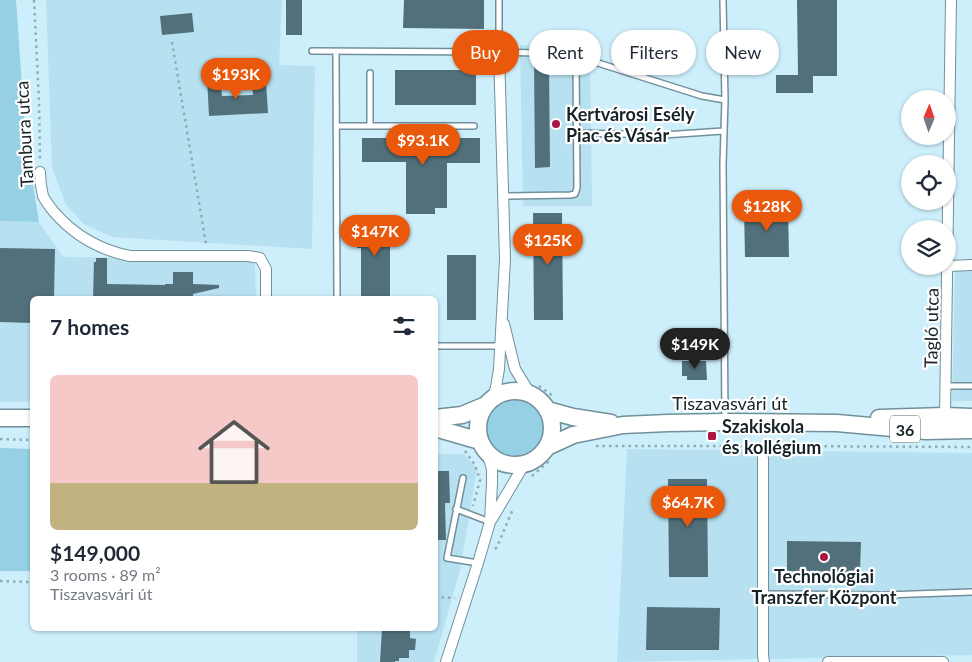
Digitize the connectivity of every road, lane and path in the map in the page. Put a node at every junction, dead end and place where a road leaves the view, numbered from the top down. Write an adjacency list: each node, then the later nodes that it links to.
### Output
1 (34, 0): 20 (path, Tambura utca)
2 (499, 0): 5 (lane)
3 (723, 0): 14 (lane)
4 (951, 0): 22 (street, Tagló utca)
5 (499, 30)
6 (172, 42): 23 (path)
7 (312, 51): 8 (lane)
8 (336, 52): 9 (lane); 15 (lane)
9 (452, 52)
10 (519, 53): 19 (lane)
11 (601, 64): 14 (lane)
12 (370, 73): 16 (lane)
13 (500, 75): 21 (street)
14 (724, 100): 18 (lane)
15 (336, 126): 16 (lane); 28 (lane)
16 (370, 126): 17 (lane)
17 (474, 126)
18 (723, 130): 19 (lane); 41 (lane)
19 (577, 133): 21 (lane)
20 (40, 172): 23 (street, Tambura utca)
21 (503, 196): 30 (street)
22 (949, 220)
23 (208, 255): 27 (street, Tambura utca)
24 (972, 265): 25 (street)
25 (956, 266)
26 (948, 275): 31 (street, Tagló utca)
27 (266, 296)
28 (337, 296)
29 (438, 346): 30 (lane)
30 (505, 346): 33 (street); 34 (street)
31 (946, 386): 32 (lane); 36 (street, Tagló utca)
32 (972, 386)
33 (531, 395): 34 (main road); 35 (main road, 36)
34 (489, 402): 40 (main road); 48 (main road)
35 (547, 410): 43 (main road, 36); 51 (main road)
36 (945, 416): 37 (main road, Tiszavasvári út / 36); 42 (main road, Tiszavasvári út / 36)
37 (972, 417)
38 (0, 418): 39 (main road)
39 (30, 418)
40 (438, 418)
41 (725, 422): 42 (main road, Tiszavasvári út / 36); 43 (main road, Tiszavasvári út / 36)
42 (837, 423): 45 (main road, Tiszavasvári út / 36)
43 (623, 425): 51 (main road, 36)
44 (438, 429): 48 (main road)
45 (972, 430)
46 (0, 439): 47 (path)
47 (30, 440)
48 (484, 446): 54 (main road); 56 (street)
49 (590, 446): 50 (path)
50 (972, 447)
51 (549, 452): 54 (path); 54 (main road, 36)
52 (763, 458): 64 (street)
53 (475, 465): 56 (path)
54 (527, 471): 59 (street)
55 (462, 478): 58 (lane)
56 (492, 483): 59 (street)
57 (514, 506): 60 (path)
58 (456, 509): 59 (lane); 60 (lane)
59 (490, 522): 60 (street)
60 (478, 563): 66 (street)
61 (0, 581): 62 (path)
62 (30, 582)
63 (972, 592): 64 (lane)
64 (763, 594): 68 (street)
65 (438, 597): 66 (path)
66 (466, 598): 67 (street)
67 (446, 662)
68 (764, 662)
69 (828, 662): 70 (street)
70 (833, 662): 71 (street)
71 (923, 662): 72 (street)
72 (943, 662)

